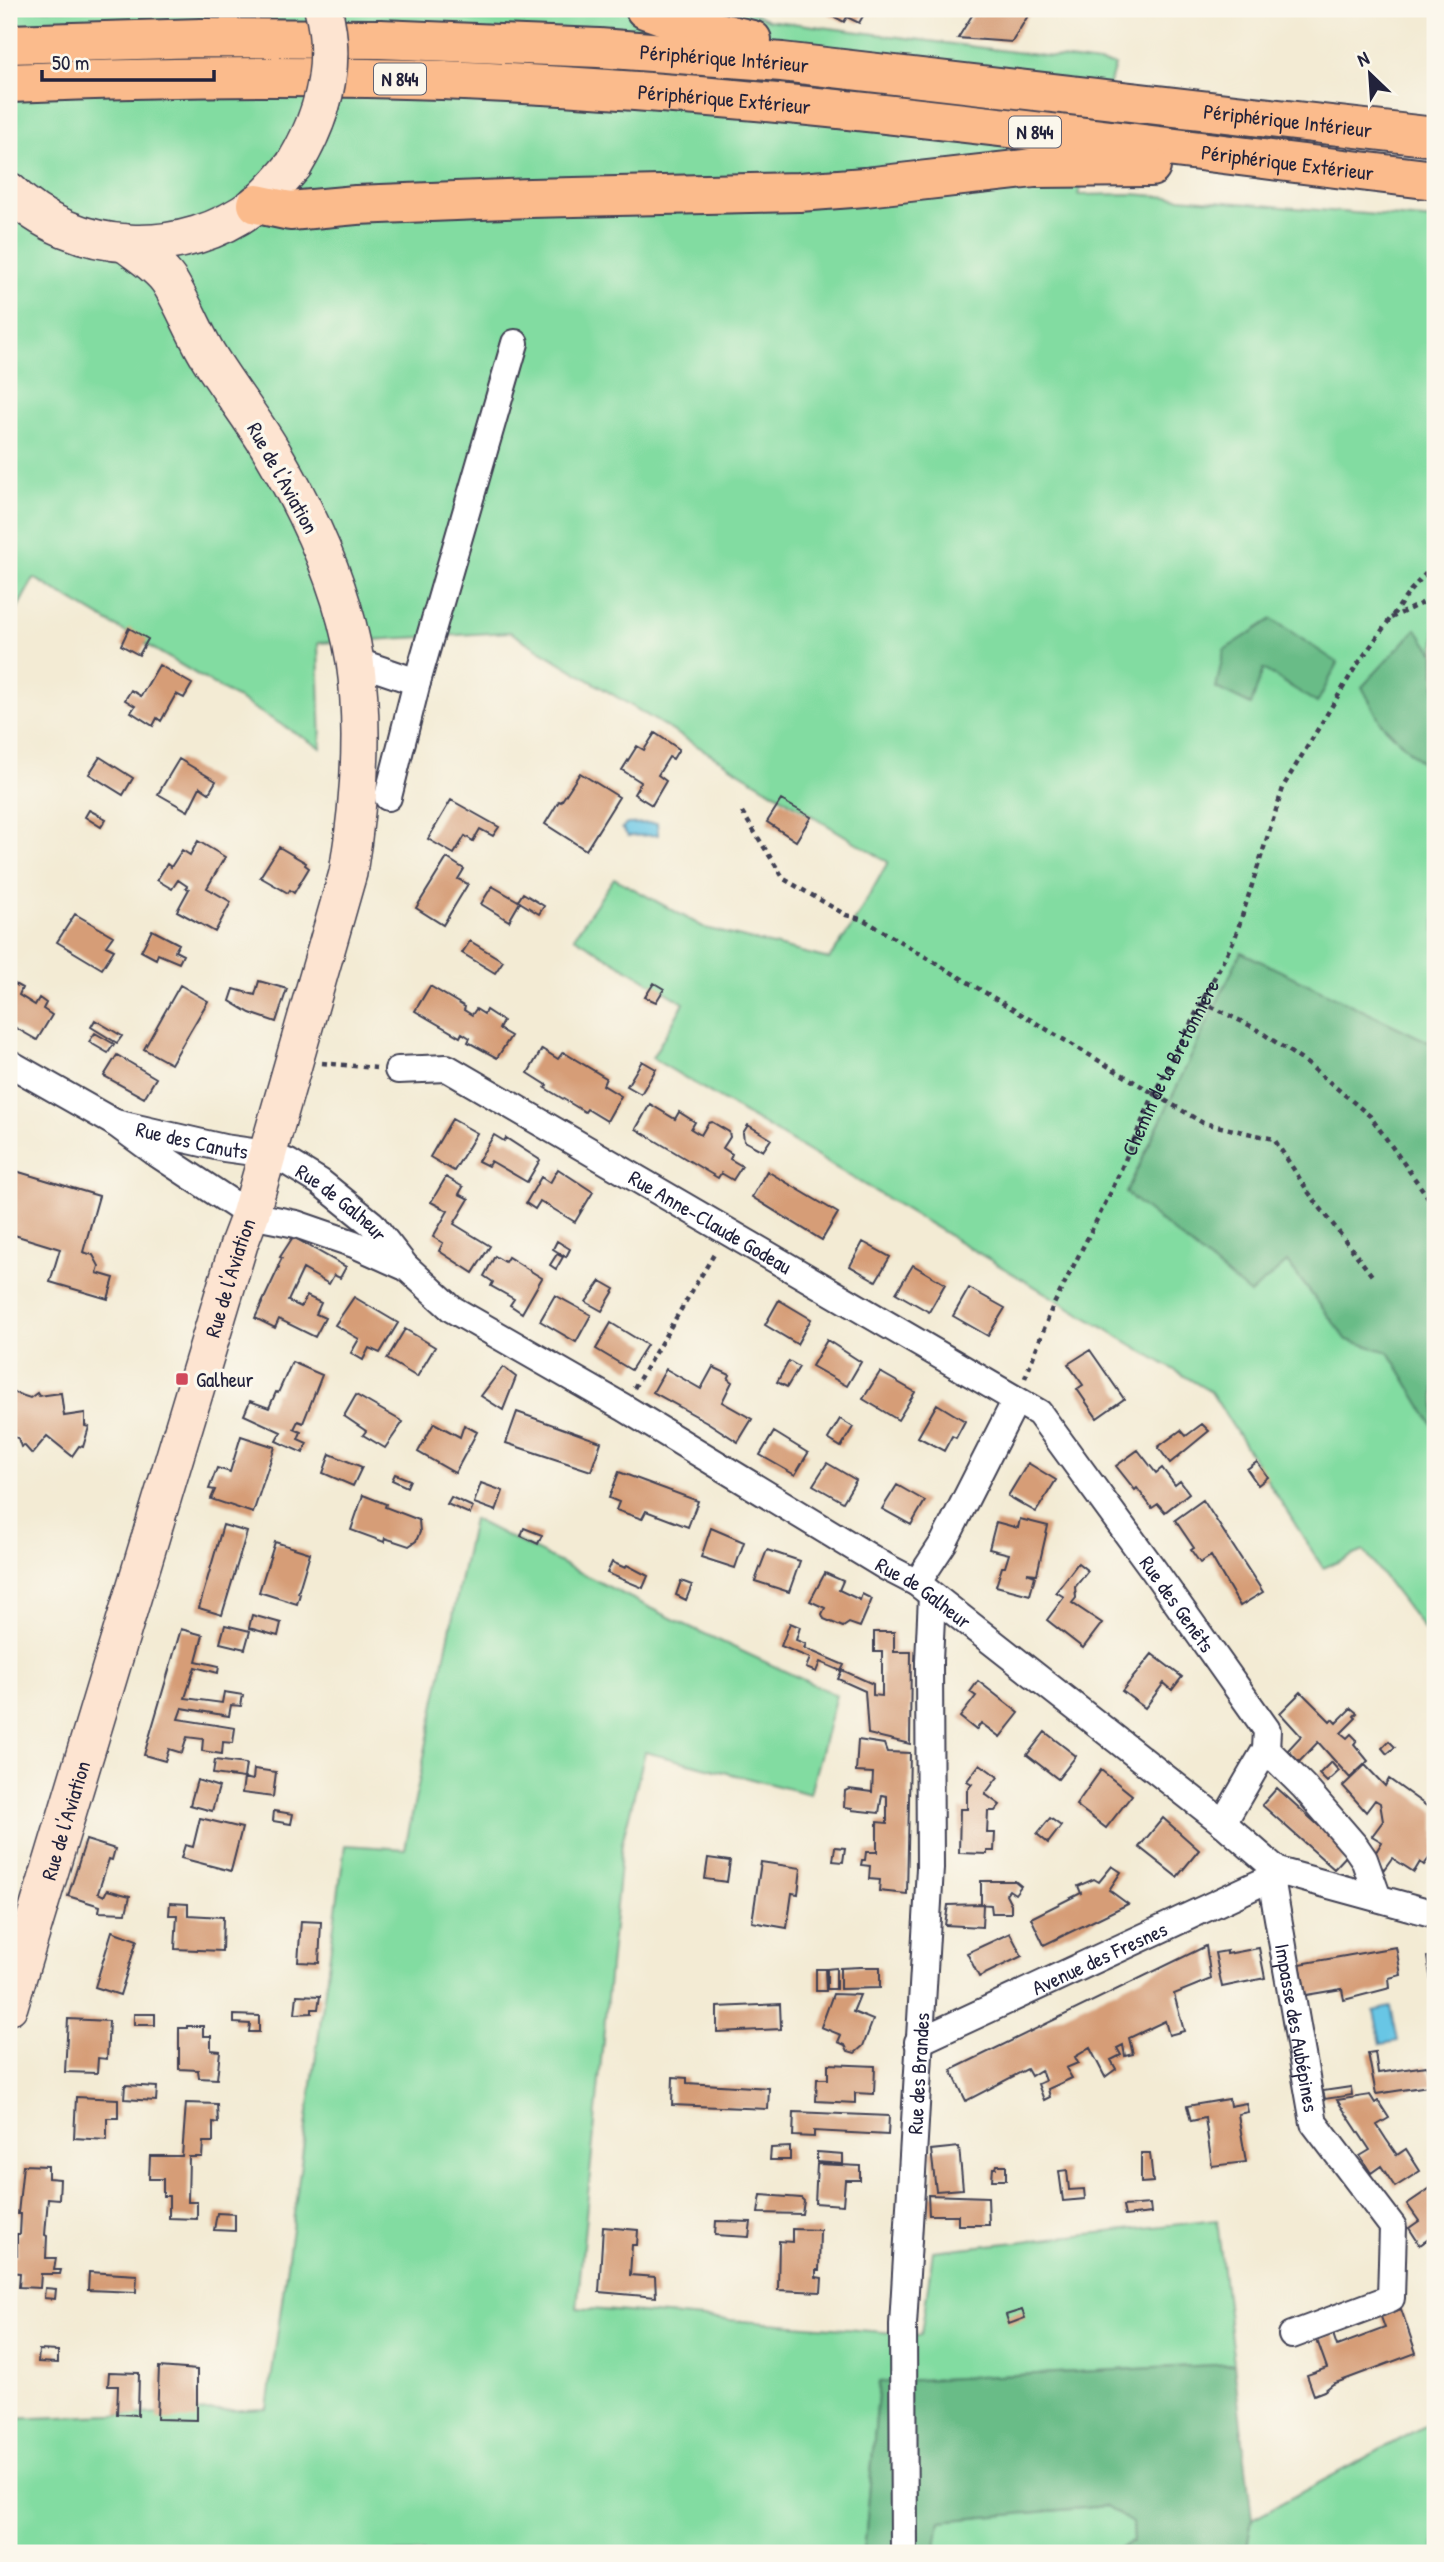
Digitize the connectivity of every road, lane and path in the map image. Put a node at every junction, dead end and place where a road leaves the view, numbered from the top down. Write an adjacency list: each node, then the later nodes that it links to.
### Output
1 (323, 9): 10 (street, bridge)
2 (645, 9): 4 (highway)
3 (9, 44): 4 (highway, Périphérique Intérieur / N 844)
4 (782, 62): 6 (highway, Périphérique Intérieur / N 844)
5 (9, 83): 7 (highway, Périphérique Extérieur / N 844)
6 (1435, 137)
7 (1279, 161): 8 (highway, Périphérique Extérieur / N 844); 10 (highway)
8 (1435, 180)
9 (9, 191): 12 (street)
10 (257, 204): 11 (street)
11 (196, 236): 12 (street); 13 (street)
12 (125, 243): 13 (street, Rue de l'Aviation)
13 (183, 308): 18 (street, Rue de l'Aviation)
14 (515, 343): 19 (street)
15 (1435, 563): 17 (path, Chemin de la Bretonnière)
16 (1435, 604): 17 (path)
17 (1390, 618): 22 (path, Chemin de la Bretonnière)
18 (355, 661): 19 (street); 23 (street, Rue de l'Aviation)
19 (417, 682): 20 (street)
20 (388, 797)
21 (742, 812): 26 (path)
22 (1202, 1002): 26 (path, Chemin de la Bretonnière); 29 (path)
23 (293, 1061): 25 (path); 28 (street, Rue de l'Aviation)
24 (9, 1063): 27 (street, Rue des Canuts)
25 (398, 1070): 31 (street, Rue Anne-Claude Godeau)
26 (1154, 1094): 33 (path); 34 (path, Chemin de la Bretonnière)
27 (116, 1123): 28 (street, Rue des Canuts); 30 (street, Rue des Canuts)
28 (267, 1154): 30 (street, Rue de l'Aviation); 32 (street, Rue de Galheur)
29 (1435, 1207)
30 (250, 1215): 32 (street, Rue de Galheur); 42 (street, Rue de l'Aviation)
31 (727, 1231): 34 (street, Rue Anne-Claude Godeau); 35 (path)
32 (405, 1266): 35 (street, Rue de Galheur)
33 (1373, 1278)
34 (1015, 1402): 36 (street); 37 (street, Rue des Genêts)
35 (623, 1407): 36 (street, Rue de Galheur)
36 (925, 1590): 38 (street, Rue de Galheur); 43 (street, Rue des Brandes)
37 (1266, 1749): 38 (street); 40 (street)
38 (1223, 1823): 39 (street, Rue de Galheur)
39 (1275, 1875): 40 (street, Rue de Galheur); 43 (street, Avenue des Fresnes); 44 (street, Impasse des Aubépines)
40 (1378, 1899): 41 (street, Rue de Galheur)
41 (1435, 1914)
42 (9, 2006)
43 (918, 2042): 45 (street, Rue des Brandes)
44 (1292, 2335)
45 (904, 2553)

